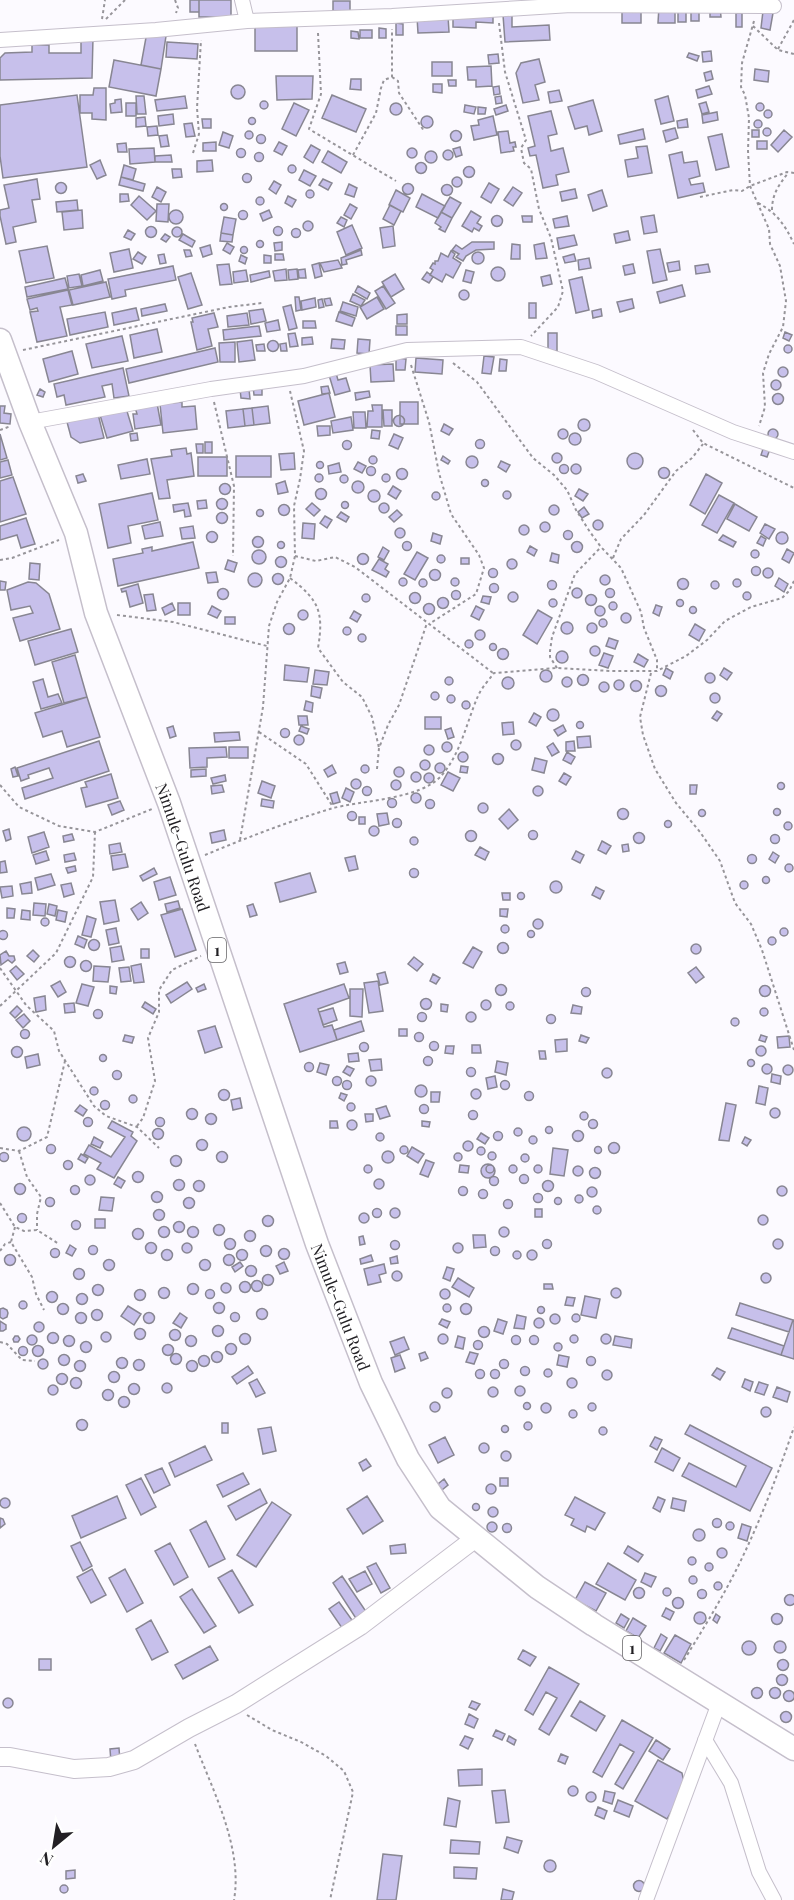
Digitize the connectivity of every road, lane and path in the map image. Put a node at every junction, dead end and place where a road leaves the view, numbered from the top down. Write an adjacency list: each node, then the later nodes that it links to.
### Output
1 (105, 0): 2 (path)
2 (125, 0)
3 (242, 0): 10 (street)
4 (758, 6): 5 (street); 6 (street); 12 (path)
5 (774, 6)
6 (498, 9): 7 (street); 30 (path)
7 (392, 16): 8 (street); 16 (path)
8 (317, 18): 10 (street); 19 (path)
9 (794, 20): 14 (path)
10 (247, 21): 11 (street)
11 (202, 25): 13 (street); 18 (path)
12 (753, 26): 14 (path); 23 (path)
13 (0, 40)
14 (778, 50): 15 (path)
15 (794, 54)
16 (392, 77): 17 (path); 19 (path)
17 (424, 131)
18 (193, 153)
19 (353, 155): 22 (path)
20 (788, 173): 26 (path)
21 (794, 173): 23 (path)
22 (396, 181)
23 (750, 186): 24 (path); 25 (path)
24 (700, 197)
25 (758, 203): 26 (path); 37 (path)
26 (772, 210): 27 (path)
27 (794, 244)
28 (262, 303): 29 (path)
29 (2, 346): 36 (main road, Nimule-Gulu Road / 1)
30 (521, 346): 32 (street); 35 (street)
31 (407, 350): 32 (street); 33 (street); 50 (path)
32 (438, 350): 42 (path)
33 (288, 379): 34 (street); 44 (path)
34 (211, 389): 36 (street); 43 (path)
35 (674, 406): 37 (street); 38 (path)
36 (30, 422): 41 (main road, Nimule-Gulu Road / 1)
37 (733, 432): 39 (street)
38 (703, 443): 40 (path); 45 (path)
39 (794, 452)
40 (794, 488)
41 (76, 533): 46 (path); 49 (main road, Nimule-Gulu Road / 1)
42 (601, 547): 45 (path); 52 (path)
43 (233, 556)
44 (295, 556): 47 (path); 50 (path)
45 (613, 558): 53 (path)
46 (0, 560)
47 (290, 578): 51 (path); 57 (path)
48 (794, 581): 53 (path)
49 (96, 613): 51 (path); 60 (main road, Nimule-Gulu Road / 1)
50 (428, 623): 55 (path); 57 (path)
51 (267, 646): 56 (path)
52 (557, 668): 54 (path); 55 (path)
53 (657, 671): 54 (path)
54 (652, 672): 69 (path)
55 (494, 673): 61 (path)
56 (258, 732): 61 (path); 63 (path)
57 (380, 748): 58 (path)
58 (377, 769)
59 (0, 785): 62 (path)
60 (169, 803): 62 (path); 64 (main road, Nimule-Gulu Road / 1)
61 (333, 808): 63 (path)
62 (95, 832): 67 (path)
63 (240, 840): 64 (path)
64 (188, 862): 65 (main road, Nimule-Gulu Road / 1)
65 (217, 949): 71 (path); 85 (main road, Nimule-Gulu Road / 1)
66 (0, 968): 67 (path)
67 (15, 992): 68 (path); 70 (path)
68 (0, 1006)
69 (794, 1050)
70 (65, 1061): 71 (path); 74 (path)
71 (137, 1127): 73 (path)
72 (0, 1148): 74 (path)
73 (159, 1148)
74 (19, 1151): 77 (path)
75 (0, 1203): 76 (path)
76 (15, 1227): 77 (path); 78 (path)
77 (37, 1230): 79 (path)
78 (11, 1242): 80 (path); 81 (path)
79 (59, 1244)
80 (0, 1251)
81 (44, 1310)
82 (0, 1342): 83 (path)
83 (35, 1361)
84 (794, 1427): 86 (path)
85 (477, 1537): 86 (main road, 1); 88 (street)
86 (675, 1675): 87 (main road, 1)
87 (719, 1703): 90 (street); 91 (main road, 1)
88 (236, 1704): 89 (street); 94 (path)
89 (189, 1728): 92 (street); 93 (path)
90 (705, 1740): 95 (street); 96 (street)
91 (794, 1749)
92 (0, 1757)
93 (234, 1900)
94 (330, 1900)
95 (646, 1900)
96 (774, 1900)

